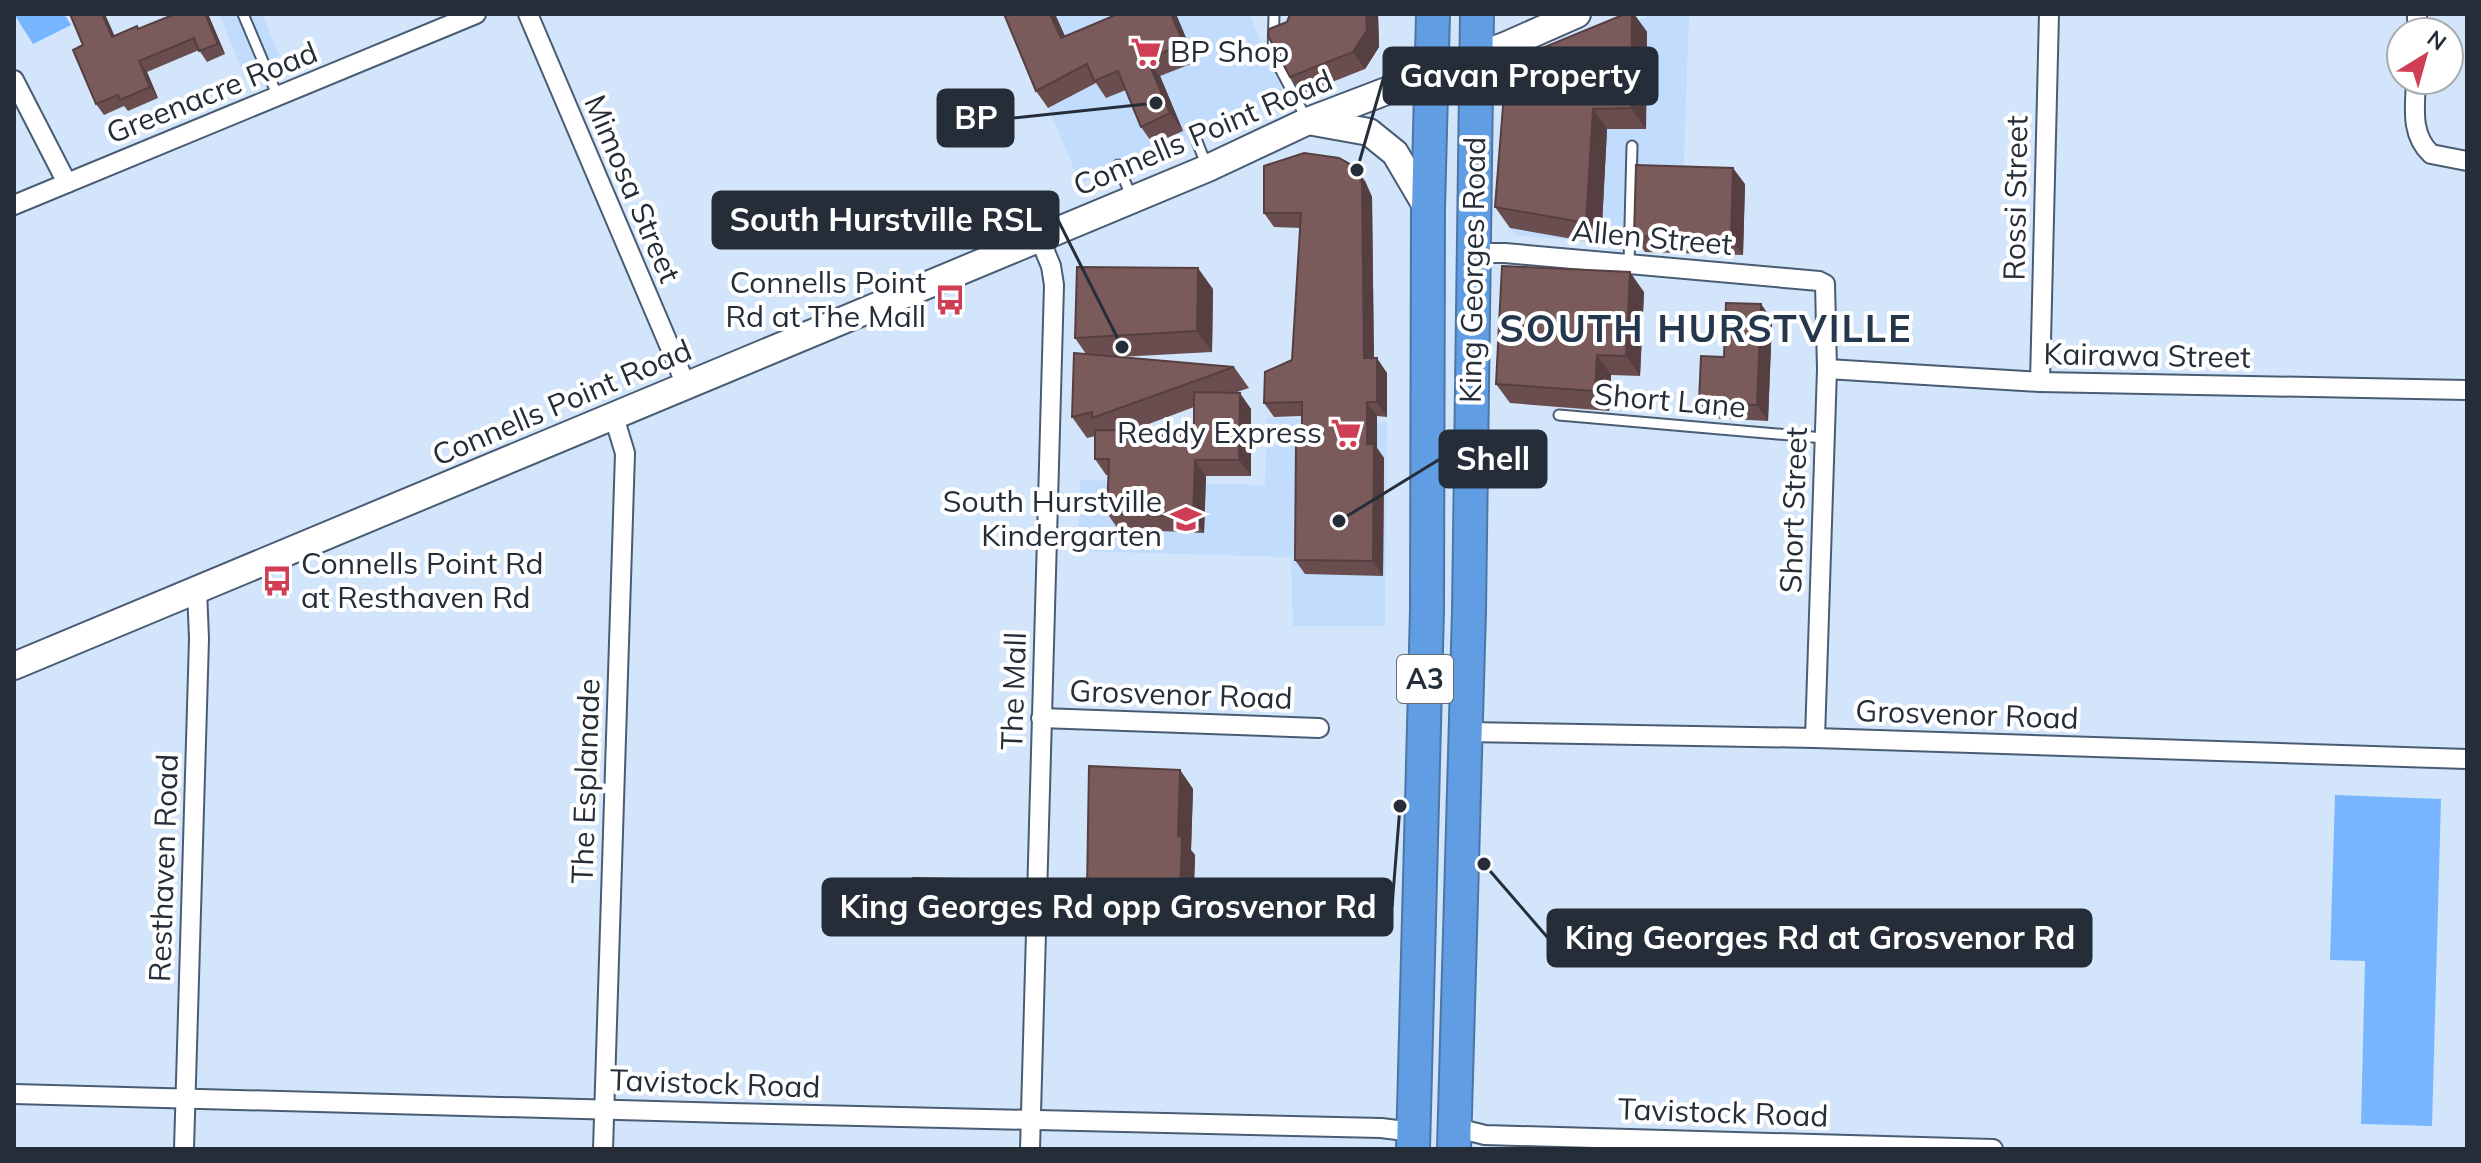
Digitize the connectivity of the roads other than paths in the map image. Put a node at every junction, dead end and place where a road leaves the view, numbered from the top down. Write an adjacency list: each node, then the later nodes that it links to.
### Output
1 (243, 14): 13 (lane)
2 (476, 14): 13 (street, Greenacre Road)
3 (528, 14): 30 (street, Mimosa Street)
4 (1274, 14): 14 (lane)
5 (1433, 14): 10 (highway, King Georges Road / A3)
6 (1477, 14): 9 (highway, King Georges Road / A3)
7 (1577, 14): 9 (street, Connells Point Road)
8 (2049, 14): 29 (street, Rossi Street)
9 (1476, 55): 10 (street, Connells Point Road); 25 (highway, King Georges Road / A3)
10 (1431, 72): 14 (street, Connells Point Road); 23 (highway, King Georges Road / A3)
11 (14, 80): 20 (street)
12 (2415, 96): 17 (street)
13 (278, 97): 20 (street, Greenacre Road)
14 (1308, 121): 19 (street, Connells Point Road); 23 (street)
15 (1194, 134): 19 (lane)
16 (1632, 146): 26 (lane)
17 (2467, 161)
18 (1118, 165): 21 (lane)
19 (1208, 168): 21 (street, Connells Point Road)
20 (67, 183): 22 (street, Greenacre Road)
21 (1132, 198): 24 (street, Connells Point Road)
22 (14, 205)
23 (1428, 209): 47 (highway, King Georges Road / A3)
24 (1039, 237): 30 (street, Connells Point Road); 37 (street, The Mall)
25 (1473, 253): 26 (street, Allen Street); 39 (highway, King Georges Road / A3)
26 (1629, 265): 27 (street, Allen Street)
27 (1825, 284): 28 (street, Short Street)
28 (1827, 369): 29 (street, Kairawa Street); 34 (street, Short Street)
29 (2040, 382): 31 (street, Kairawa Street)
30 (686, 385): 33 (street, Connells Point Road)
31 (2467, 390)
32 (1559, 415): 34 (lane, Short Lane)
33 (614, 417): 35 (street, Connells Point Road); 44 (street, The Esplanade)
34 (1824, 438): 40 (street, Short Street)
35 (197, 589): 36 (street, Connells Point Road); 43 (street, Resthaven Road)
36 (14, 666)
37 (1041, 718): 38 (street, Grosvenor Road); 45 (street, The Mall)
38 (1319, 728)
39 (1465, 732): 40 (street, Grosvenor Road); 46 (highway, King Georges Road / A3)
40 (1815, 738): 41 (street, Grosvenor Road)
41 (2467, 759)
42 (14, 1094): 43 (street, Tavistock Road)
43 (185, 1098): 44 (street, Tavistock Road); 48 (street, Resthaven Road)
44 (603, 1108): 45 (street, Tavistock Road); 49 (street, The Esplanade)
45 (1031, 1122): 47 (street, Tavistock Road); 50 (street, The Mall)
46 (1453, 1138): 51 (street, Tavistock Road)
47 (1413, 1140)
48 (184, 1149)
49 (603, 1149)
50 (1030, 1149)
51 (1993, 1149)

